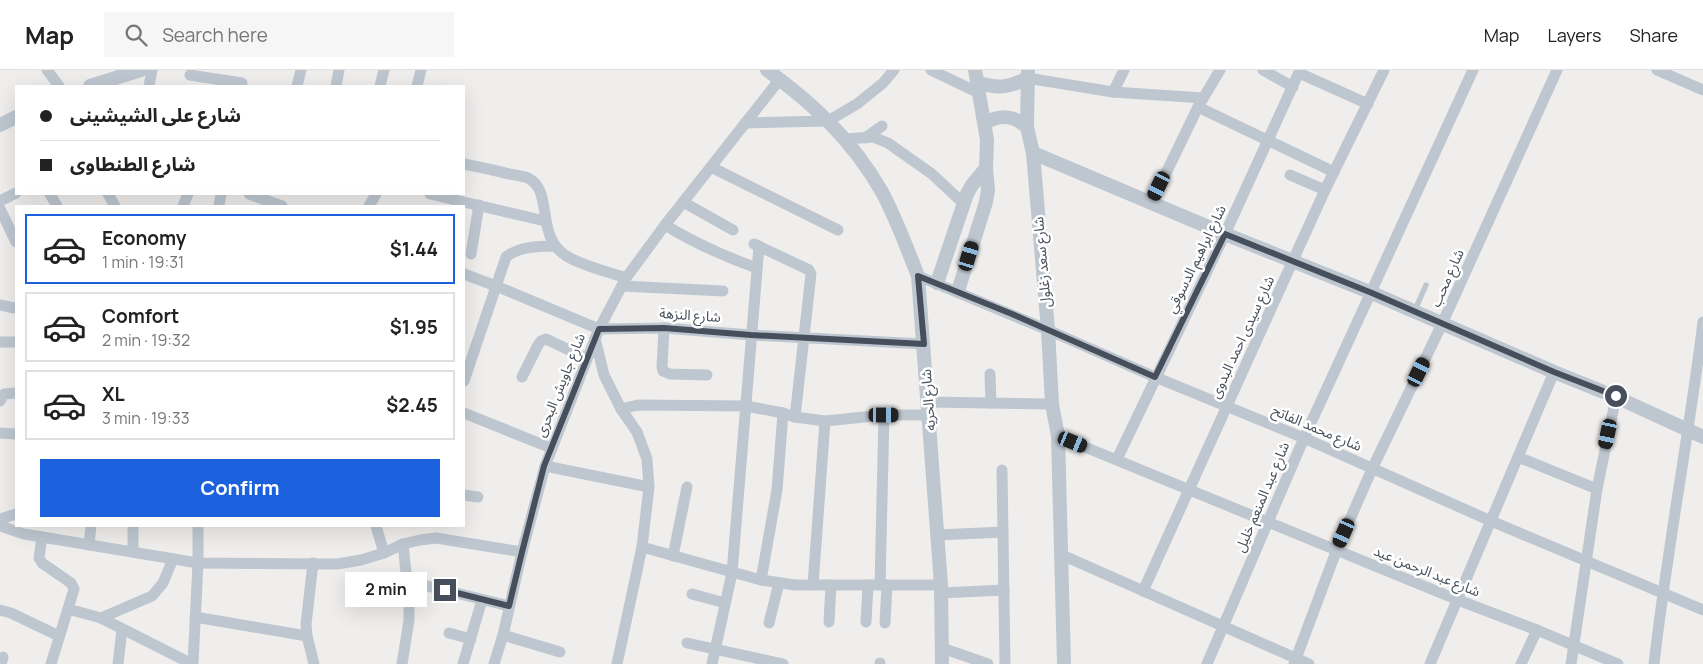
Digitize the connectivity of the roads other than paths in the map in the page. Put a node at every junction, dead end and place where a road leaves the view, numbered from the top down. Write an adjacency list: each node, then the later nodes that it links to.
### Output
1 (47, 70): 24 (street)
2 (141, 70): 25 (street)
3 (152, 70): 26 (street)
4 (301, 70): 28 (street)
5 (339, 70): 29 (street)
6 (384, 70): 30 (street)
7 (421, 70): 31 (street)
8 (768, 70): 21 (street, شارع الحريه)
9 (894, 70): 38 (street)
10 (931, 70): 22 (street)
11 (1124, 70): 34 (street)
12 (1220, 70): 35 (street)
13 (1263, 70): 32 (street)
14 (1384, 70): 36 (street, شارع سيدى احمد البدوى)
15 (1473, 70): 82 (street, شارع عبد المنعم خليل)
16 (1557, 70): 87 (street, شارع محب)
17 (1657, 70): 33 (street)
18 (191, 72): 23 (street); 27 (street)
19 (1300, 72): 32 (street, شارع ابراهيم الدسوقي); 36 (street)
20 (1028, 74): 22 (street); 34 (street); 43 (street, شارع سعد زغلول)
21 (780, 79): 38 (street, شارع الحريه); 39 (street, شارع جاويش البحرى)
22 (977, 82): 40 (street)
23 (242, 84)
24 (58, 85)
25 (93, 85)
26 (149, 85)
27 (185, 85)
28 (296, 85)
29 (336, 85)
30 (380, 85)
31 (418, 85)
32 (1293, 87): 46 (street, شارع ابراهيم الدسوقي)
33 (1703, 90)
34 (1112, 92): 35 (street)
35 (1200, 103): 46 (street); 59 (street)
36 (1368, 104): 51 (street, شارع سيدى احمد البدوى)
37 (15, 117): 41 (street)
38 (828, 121): 39 (street); 45 (street, شارع الحريه)
39 (745, 123): 49 (street, شارع جاويش البحرى)
40 (985, 123): 43 (street); 50 (street)
41 (0, 125)
42 (882, 126): 44 (street)
43 (1027, 126): 47 (street, شارع سعد زغلول)
44 (865, 138): 45 (street); 60 (street)
45 (845, 139): 75 (street, شارع الحريه)
46 (1267, 142): 51 (street); 68 (street, شارع ابراهيم الدسوقي)
47 (1033, 153): 59 (street); 89 (street, شارع سعد زغلول)
48 (465, 164): 64 (street)
49 (711, 167): 58 (street, شارع جاويش البحرى); 67 (street)
50 (986, 168): 60 (street); 81 (street)
51 (1334, 172): 53 (street, شارع سيدى احمد البدوى)
52 (1290, 175): 53 (street)
53 (1325, 190): 72 (street, شارع سيدى احمد البدوى)
54 (15, 194): 57 (street)
55 (252, 195): 61 (street)
56 (442, 199): 62 (street)
57 (0, 201)
58 (683, 202): 65 (street, شارع جاويش البحرى); 66 (street)
59 (1152, 202): 68 (street)
60 (964, 204): 77 (street)
61 (279, 205)
62 (479, 205): 64 (street); 71 (street)
63 (0, 209): 69 (street)
64 (546, 221): 70 (street)
65 (665, 225): 73 (street); 76 (street, شارع جاويش البحرى)
66 (733, 230)
67 (838, 230)
68 (1225, 234): 72 (street); 102 (street, شارع ابراهيم الدسوقي)
69 (15, 240)
70 (554, 246): 76 (street); 79 (street)
71 (471, 254)
72 (1294, 262): 82 (street); 110 (street, شارع سيدى احمد البدوى)
73 (757, 268): 91 (street); 92 (street)
74 (465, 274): 79 (street, شارع النزهة)
75 (918, 276): 77 (street, شارع محمد الفاتح); 95 (street, شارع الحريه)
76 (624, 282): 80 (street); 90 (street, شارع جاويش البحرى)
77 (937, 282): 81 (street, شارع محمد الفاتح)
78 (1426, 285): 85 (lane)
79 (496, 286): 90 (street, شارع النزهة); 103 (street)
80 (723, 291)
81 (958, 291): 89 (street, شارع محمد الفاتح)
82 (1372, 293): 85 (street); 123 (street, شارع عبد المنعم خليل)
83 (0, 305): 84 (street)
84 (14, 308)
85 (1415, 312): 87 (street)
86 (1703, 322): 96 (street)
87 (1442, 324): 98 (street); 128 (street, شارع محب)
88 (664, 328): 90 (street, شارع النزهة); 91 (street, شارع النزهة); 100 (street)
89 (1048, 330): 102 (street, شارع محمد الفاتح); 108 (street, شارع سعد زغلول)
90 (597, 333): 97 (street, شارع جاويش البحرى); 111 (street)
91 (751, 335): 92 (street, شارع النزهة); 109 (street)
92 (804, 338): 95 (street, شارع النزهة); 116 (street)
93 (0, 342): 94 (street)
94 (15, 342)
95 (924, 344): 112 (street, شارع الحريه)
96 (1701, 353): 118 (street)
97 (586, 358): 101 (street); 124 (street, شارع جاويش البحرى)
98 (1554, 372): 105 (street); 125 (street)
99 (990, 374): 107 (street)
100 (707, 376)
101 (522, 377)
102 (1155, 377): 110 (street, شارع محمد الفاتح); 126 (street, شارع ابراهيم الدسوقي)
103 (465, 378)
104 (15, 393): 106 (street)
105 (1616, 396): 118 (street); 133 (street)
106 (0, 401)
107 (991, 403): 108 (street); 112 (street)
108 (1052, 404): 121 (street, شارع سعد زغلول)
109 (746, 406): 111 (street); 114 (street); 161 (street)
110 (1227, 406): 123 (street, شارع محمد الفاتح); 132 (street, شارع سيدى احمد البدوى)
111 (621, 409): 130 (street)
112 (929, 409): 115 (street); 146 (street, شارع الحريه)
113 (465, 413): 124 (street)
114 (783, 413): 116 (street); 162 (street)
115 (884, 415): 117 (street); 168 (street)
116 (795, 417): 117 (street)
117 (825, 421): 165 (street)
118 (1688, 430): 122 (street); 172 (street)
119 (0, 433): 120 (street)
120 (15, 434)
121 (1058, 436): 126 (street, شارع عبد الرحمن عيد); 155 (street, شارع سعد زغلول)
122 (1703, 437)
123 (1304, 438): 128 (street, شارع محمد الفاتح); 138 (street, شارع عبد المنعم خليل)
124 (551, 448): 127 (street, شارع جاويش البحرى)
125 (1518, 457): 133 (street); 139 (street)
126 (1116, 459): 132 (street, شارع عبد الرحمن عيد)
127 (544, 466): 130 (street); 153 (street, شارع جاويش البحرى)
128 (1372, 469): 139 (street, شارع محمد الفاتح); 151 (street, شارع محب)
129 (1002, 470): 145 (street)
130 (649, 487): 150 (street)
131 (687, 487): 156 (street)
132 (1189, 489): 138 (street, شارع عبد الرحمن عيد); 171 (street, شارع سيدى احمد البدوى)
133 (1597, 490): 158 (street)
134 (465, 495): 135 (street)
135 (478, 497)
136 (15, 514): 137 (street)
137 (0, 519)
138 (1268, 521): 151 (street, شارع عبد الرحمن عيد); 187 (street, شارع عبد المنعم خليل)
139 (1491, 521): 158 (street, شارع محمد الفاتح); 175 (street)
140 (0, 526): 147 (street)
141 (91, 527): 149 (street)
142 (133, 527): 152 (street)
143 (198, 527): 159 (street)
144 (376, 527): 154 (street)
145 (1003, 532): 146 (street); 170 (street)
146 (938, 535): 169 (street, شارع الحريه)
147 (42, 537): 149 (street); 178 (street)
148 (404, 544): 153 (street); 154 (street); 163 (street)
149 (89, 545): 152 (street)
150 (642, 547): 156 (street); 210 (street)
151 (1337, 549): 175 (street, شارع عبد الرحمن عيد); 201 (street, شارع محب)
152 (133, 552): 157 (street)
153 (522, 552): 177 (street, شارع جاويش البحرى)
154 (384, 553): 160 (street)
155 (1062, 555): 171 (street); 215 (street, شارع سعد زغلول)
156 (673, 556): 161 (street)
157 (173, 559): 159 (street); 182 (street)
158 (1587, 560): 172 (street, شارع محمد الفاتح); 196 (street)
159 (198, 563): 160 (street); 181 (street)
160 (313, 564): 193 (street)
161 (732, 572): 162 (street); 176 (street)
162 (761, 580): 164 (street)
163 (407, 581): 174 (street); 207 (street)
164 (779, 583): 165 (street); 185 (street)
165 (814, 585): 166 (street)
166 (831, 585): 167 (street); 183 (street)
167 (868, 585): 168 (street); 184 (street)
168 (884, 585): 169 (street); 186 (street)
169 (942, 589): 170 (street); 197 (street, شارع الحريه)
170 (1004, 590): 214 (street)
171 (1143, 591): 187 (street)
172 (1662, 592): 180 (street, شارع محمد الفاتح); 222 (street)
173 (692, 594): 176 (street)
174 (482, 600): 177 (street); 194 (street)
175 (1458, 600): 189 (street, شارع عبد الرحمن عيد); 218 (street)
176 (725, 603): 198 (street)
177 (509, 606): 191 (street, شارع جاويش البحرى)
178 (68, 609): 182 (street); 192 (street)
179 (0, 610): 192 (street)
180 (1703, 610)
181 (196, 617): 193 (street); 205 (street)
182 (101, 618): 188 (street)
183 (829, 622)
184 (866, 622)
185 (769, 623)
186 (885, 624)
187 (1224, 625): 201 (street); 216 (street, شارع عبد المنعم خليل)
188 (122, 629): 204 (street); 205 (street)
189 (1537, 630): 196 (street, شارع عبد الرحمن عيد); 219 (street)
190 (449, 633): 194 (street)
191 (503, 635): 199 (street); 209 (street, شارع جاويش البحرى)
192 (59, 636): 203 (street)
193 (307, 636): 206 (street)
194 (470, 639): 208 (street)
195 (687, 643): 198 (street)
196 (1573, 646): 220 (street); 221 (street, شارع عبد الرحمن عيد)
197 (942, 648): 212 (street, شارع الحريه); 213 (street)
198 (715, 649): 200 (street); 211 (street)
199 (560, 652)
200 (746, 660): 202 (street)
201 (1295, 661): 217 (street)
202 (776, 663)
203 (51, 664)
204 (118, 664)
205 (193, 664)
206 (314, 664)
207 (402, 664)
208 (463, 664)
209 (494, 664)
210 (617, 664)
211 (712, 664)
212 (942, 664)
213 (988, 664)
214 (1005, 664)
215 (1064, 664)
216 (1207, 664)
217 (1309, 664)
218 (1430, 664)
219 (1521, 664)
220 (1571, 664)
221 (1618, 664)
222 (1654, 664)

